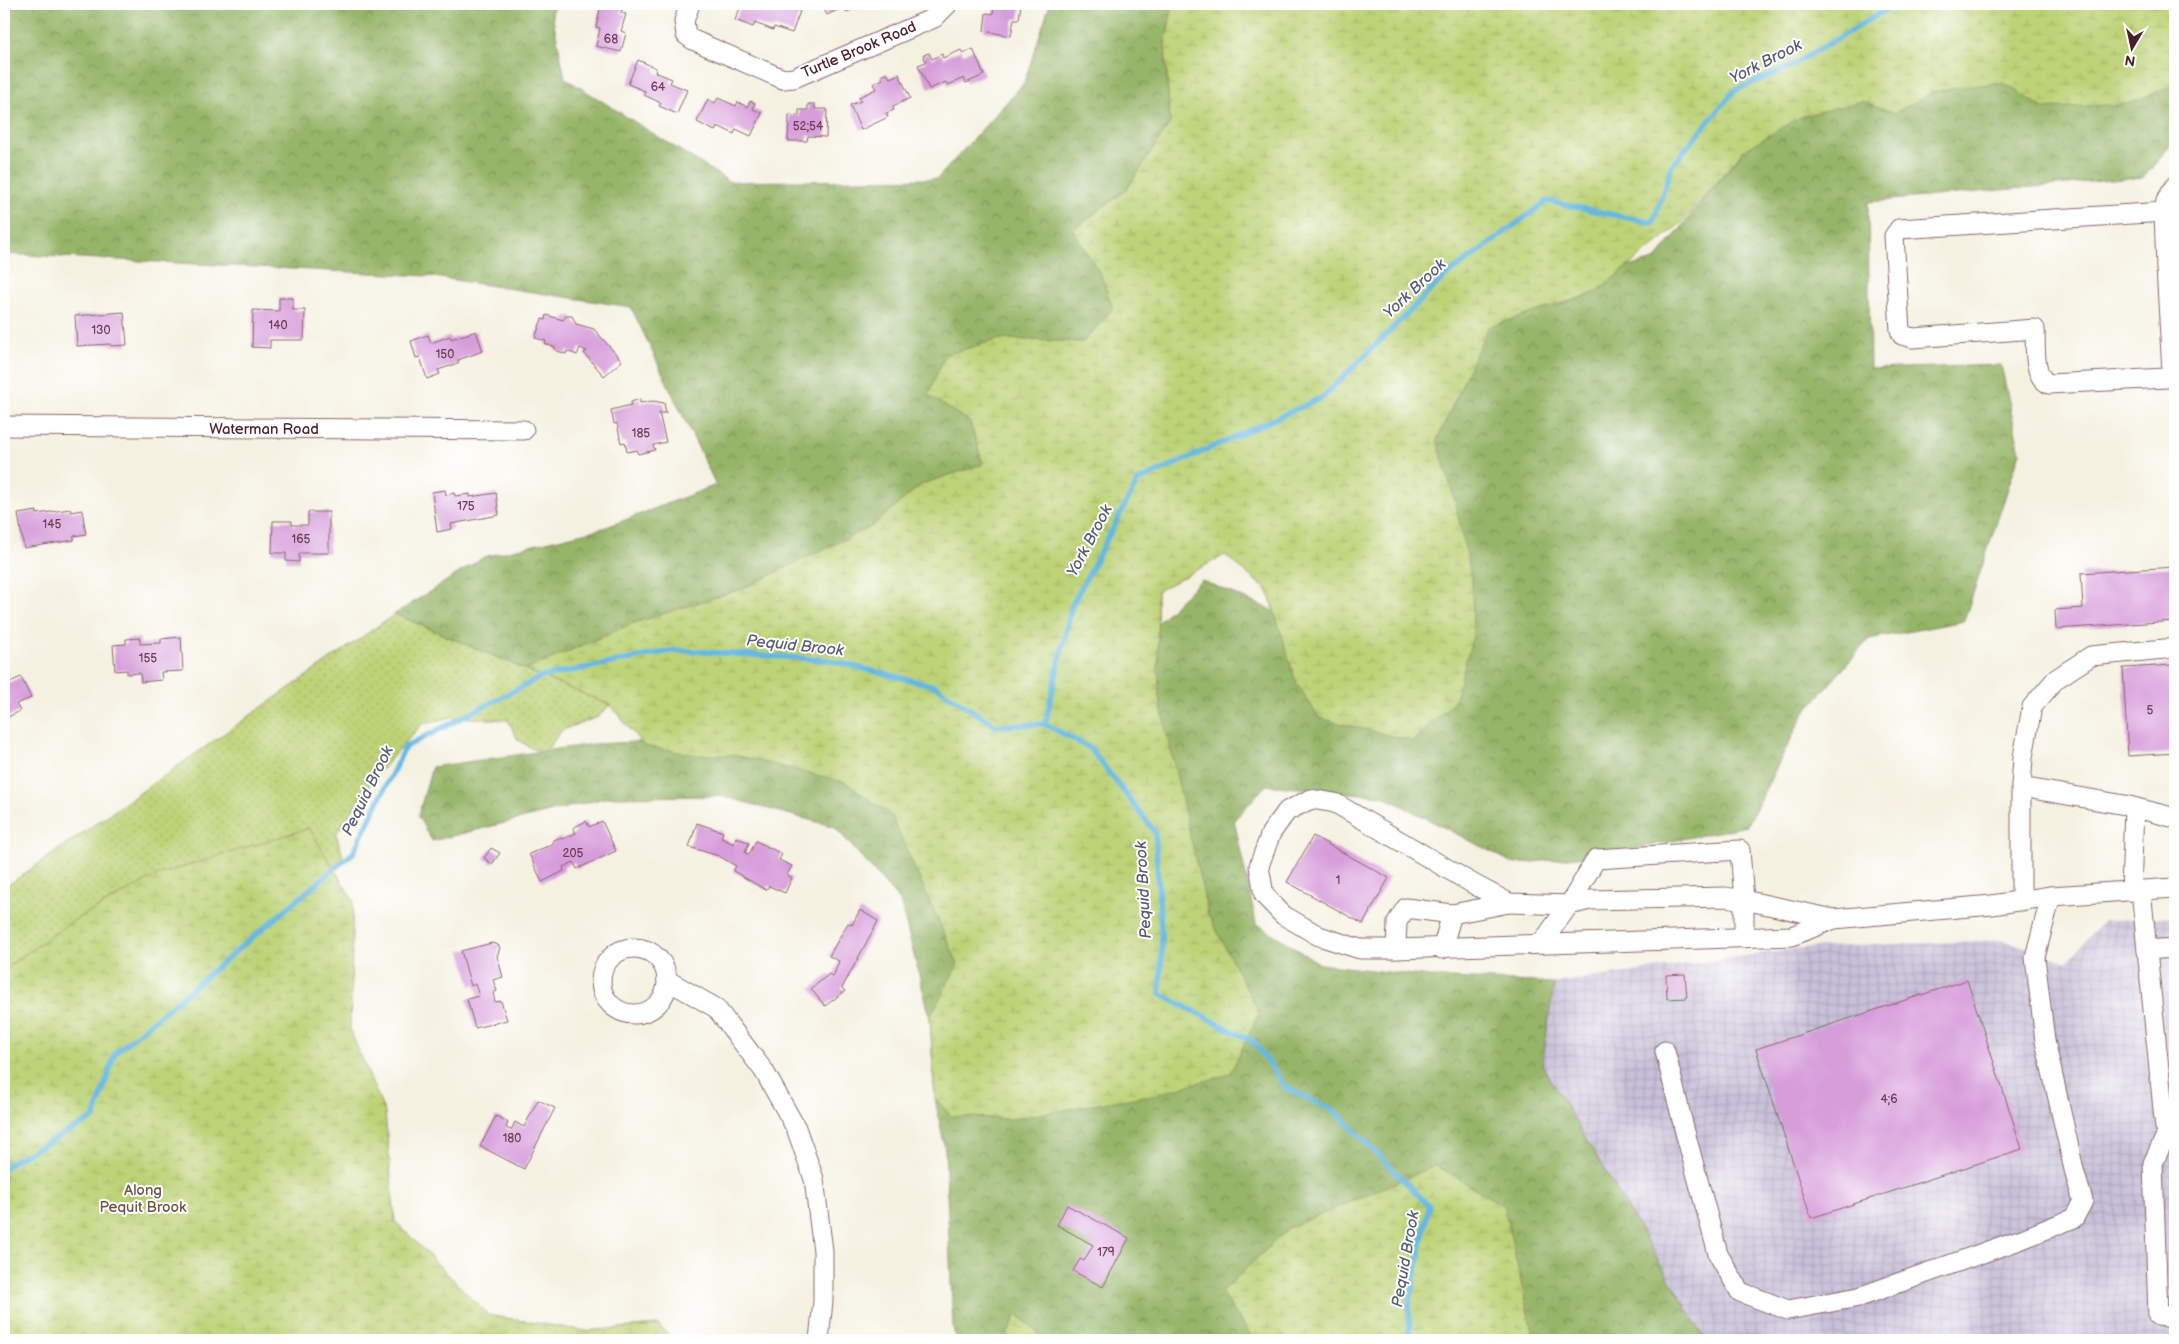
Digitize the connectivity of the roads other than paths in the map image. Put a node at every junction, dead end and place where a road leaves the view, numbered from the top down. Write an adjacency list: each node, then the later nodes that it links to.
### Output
1 (690, 4): 2 (street, Turtle Brook Road)
2 (948, 4)
3 (2175, 186): 4 (street)
4 (2164, 212): 5 (street); 5 (street)
5 (2171, 267)
6 (4, 426): 7 (street, Waterman Road)
7 (524, 430)
8 (2175, 648): 9 (street)
9 (2021, 787): 10 (street); 16 (street)
10 (2134, 808): 11 (street); 13 (street)
11 (2175, 818)
12 (2175, 888): 13 (street)
13 (2136, 890): 14 (street); 26 (street)
14 (2051, 896): 16 (street); 28 (street)
15 (1744, 900): 18 (street); 18 (street); 20 (street); 21 (street)
16 (2021, 901): 20 (street)
17 (1509, 903): 18 (street); 19 (street); 25 (street)
18 (1570, 905): 22 (street)
19 (1452, 914): 24 (street); 25 (street)
20 (1834, 919): 21 (street)
21 (1744, 938): 22 (street)
22 (1541, 944): 24 (street)
23 (2175, 948): 26 (street)
24 (1442, 949): 25 (street)
25 (1396, 950)
26 (2147, 950): 29 (street)
27 (668, 980): 31 (street)
28 (1665, 1051)
29 (2172, 1128): 30 (street)
30 (2175, 1318)
31 (819, 1340)

